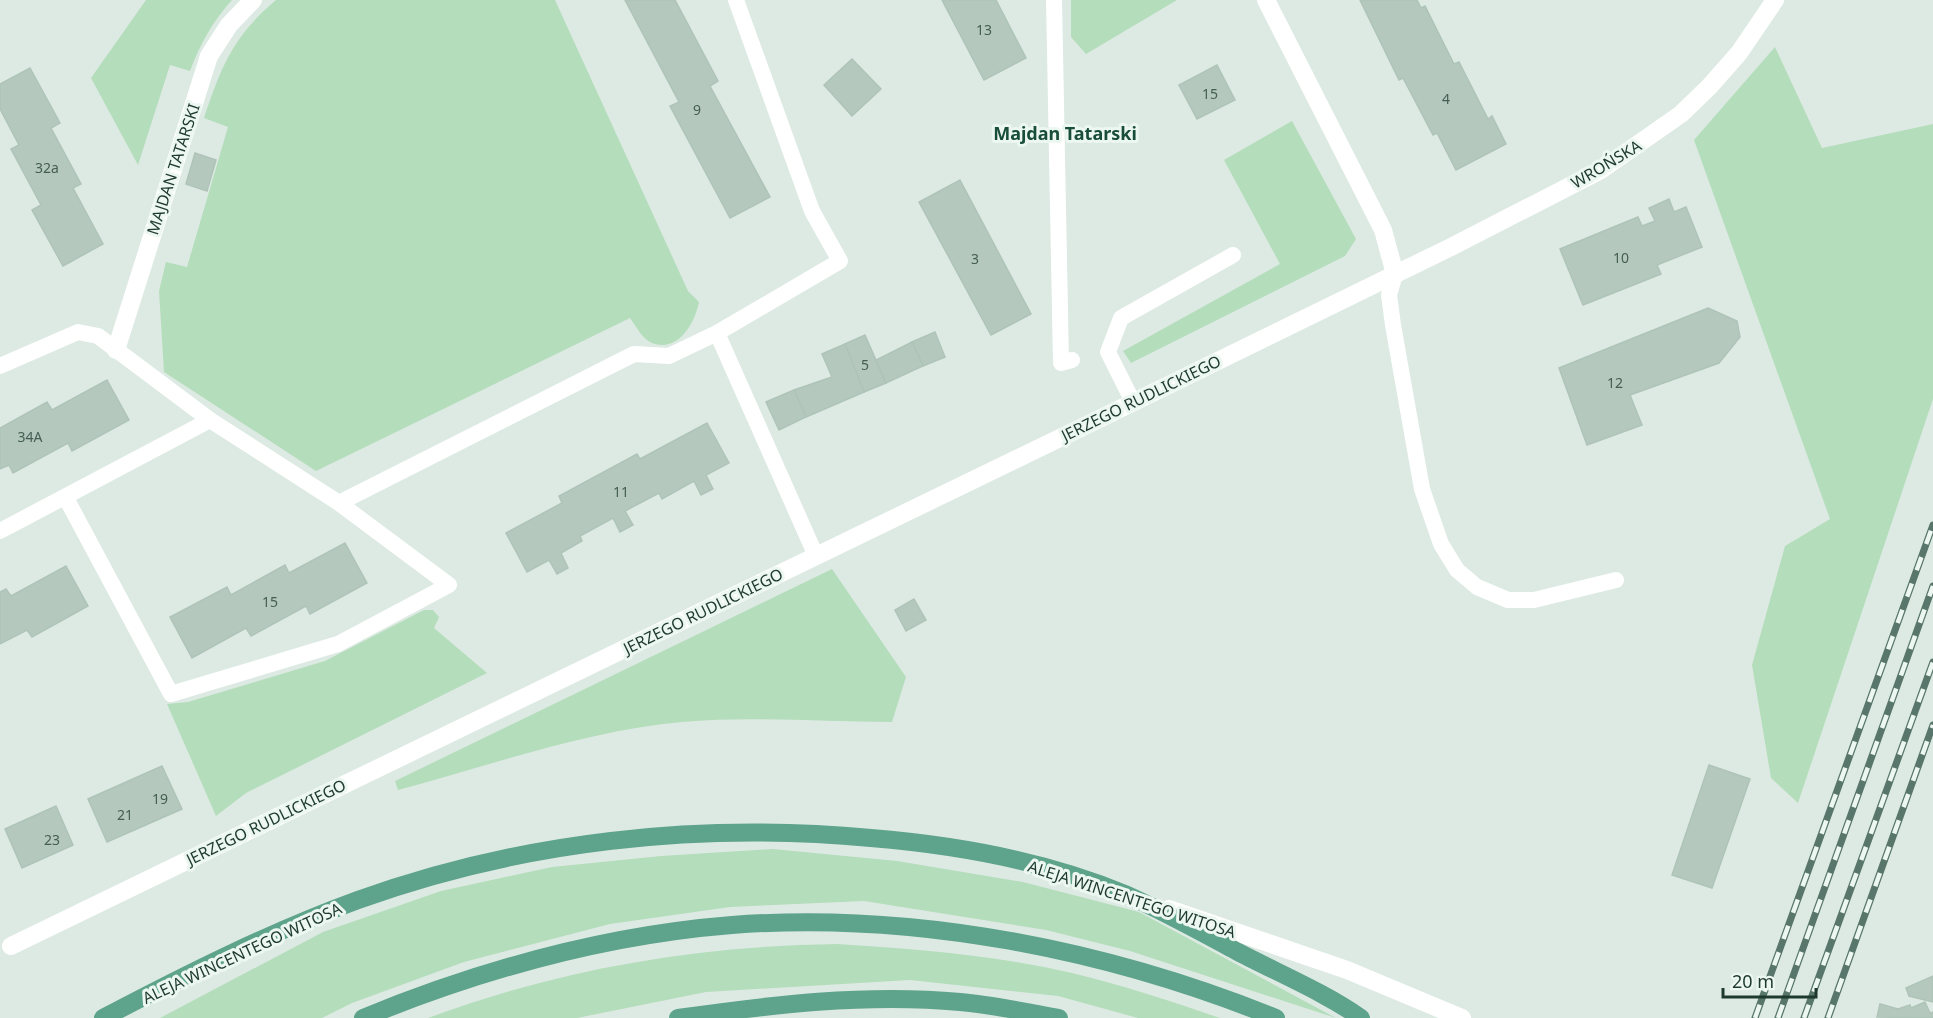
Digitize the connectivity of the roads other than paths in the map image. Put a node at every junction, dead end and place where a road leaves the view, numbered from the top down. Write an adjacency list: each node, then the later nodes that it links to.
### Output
1 (736, 0): 8 (lane)
2 (1054, 0): 10 (lane)
3 (1266, 0): 7 (street)
4 (1775, 0): 7 (street, WROŃSKA)
5 (250, 1): 9 (street, MAJDAN TATARSKI)
6 (1233, 255): 12 (lane)
7 (1395, 274): 12 (street, JERZEGO RUDLICKIEGO); 18 (lane)
8 (717, 333): 15 (lane); 17 (lane)
9 (116, 350): 11 (lane); 13 (lane)
10 (1072, 360)
11 (0, 366)
12 (1133, 402): 17 (street, JERZEGO RUDLICKIEGO)
13 (210, 420): 14 (lane); 15 (lane)
14 (66, 498): 15 (lane); 16 (lane)
15 (339, 503)
16 (0, 531)
17 (816, 556): 20 (street, JERZEGO RUDLICKIEGO)
18 (1616, 580)
19 (1124, 894): 21 (main road, ALEJA WINCENTEGO WITOSA); 26 (main road); 27 (street, ALEJA WINCENTEGO WITOSA)
20 (11, 946)
21 (103, 1018)
22 (363, 1018): 25 (main road)
23 (678, 1018): 24 (main road)
24 (1059, 1018)
25 (1276, 1018)
26 (1361, 1018)
27 (1462, 1018)

